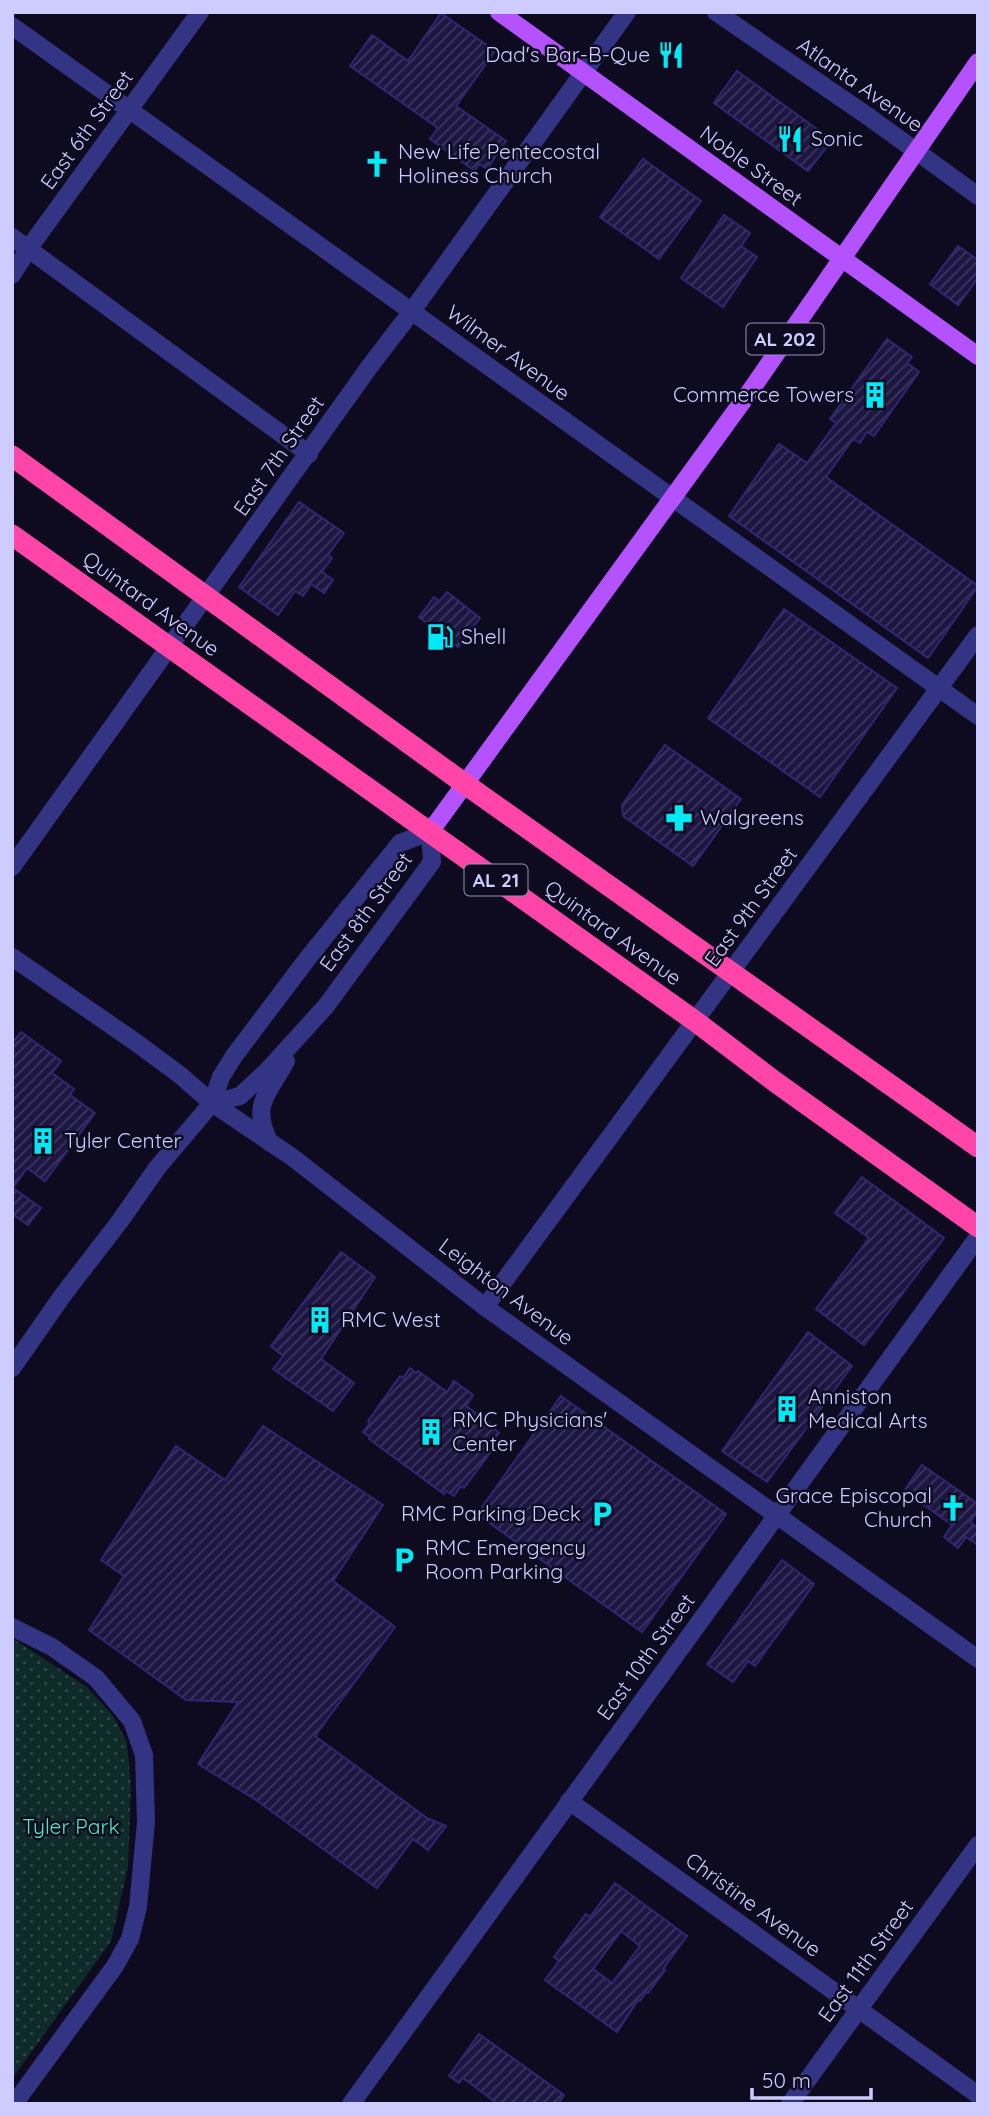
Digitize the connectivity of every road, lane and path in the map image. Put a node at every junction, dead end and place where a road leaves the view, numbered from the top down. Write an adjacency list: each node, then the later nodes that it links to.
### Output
1 (200, 12): 8 (street, East 6th Street)
2 (499, 12): 7 (main road, Noble Street)
3 (627, 12): 7 (street, East 7th Street)
4 (716, 12): 9 (street, Atlanta Avenue)
5 (12, 26): 8 (street, Wilmer Avenue)
6 (978, 62): 9 (main road, AL 202)
7 (584, 72): 13 (main road, Noble Street); 15 (street, East 7th Street)
8 (129, 111): 12 (street, East 6th Street); 15 (street, Wilmer Avenue)
9 (916, 152): 10 (street, Atlanta Avenue); 13 (main road, AL 202)
10 (978, 196)
11 (12, 237): 12 (street)
12 (29, 248): 14 (street, East 6th Street); 17 (street)
13 (840, 259): 16 (main road, Noble Street); 19 (main road, AL 202)
14 (12, 275)
15 (412, 312): 17 (street, East 7th Street); 19 (street, Wilmer Avenue)
16 (978, 356)
17 (309, 454): 21 (street, East 7th Street)
18 (12, 456): 21 (highway, Quintard Avenue / AL 21)
19 (672, 499): 24 (street, Wilmer Avenue); 26 (main road, AL 202)
20 (12, 535): 23 (highway, Quintard Avenue / AL 21)
21 (206, 597): 23 (street, East 7th Street); 26 (highway, Quintard Avenue / AL 21)
22 (978, 635): 24 (street, East 9th Street)
23 (170, 648): 27 (highway, Quintard Avenue / AL 21); 28 (street, East 7th Street)
24 (939, 688): 25 (street, Wilmer Avenue); 30 (street, East 9th Street)
25 (978, 716)
26 (465, 784): 27 (main road, AL 202); 30 (highway, Quintard Avenue / AL 21)
27 (430, 832): 31 (highway, Quintard Avenue / AL 21); 32 (street, East 8th Street); 33 (street, East 8th Street)
28 (12, 867)
29 (12, 957): 33 (street, Leighton Avenue)
30 (731, 973): 31 (street, East 9th Street); 35 (highway, Quintard Avenue / AL 21)
31 (695, 1021): 36 (highway, Quintard Avenue / AL 21); 38 (street, East 9th Street)
32 (303, 1031): 33 (street, East 8th Street); 34 (street)
33 (212, 1103): 34 (street, Leighton Avenue); 39 (street, East 8th Street)
34 (270, 1143): 38 (street, Leighton Avenue)
35 (978, 1147)
36 (978, 1227)
37 (978, 1237): 40 (street, East 10th Street)
38 (485, 1307): 40 (street, Leighton Avenue)
39 (12, 1368)
40 (776, 1516): 42 (street, Leighton Avenue); 43 (street, East 10th Street)
41 (12, 1628): 47 (street)
42 (978, 1659)
43 (569, 1801): 45 (street, Christine Avenue); 48 (street, East 10th Street)
44 (978, 1845): 45 (street, East 11th Street)
45 (859, 2010): 46 (street, Christine Avenue); 49 (street, East 11th Street)
46 (978, 2095)
47 (14, 2104)
48 (351, 2104)
49 (790, 2104)

